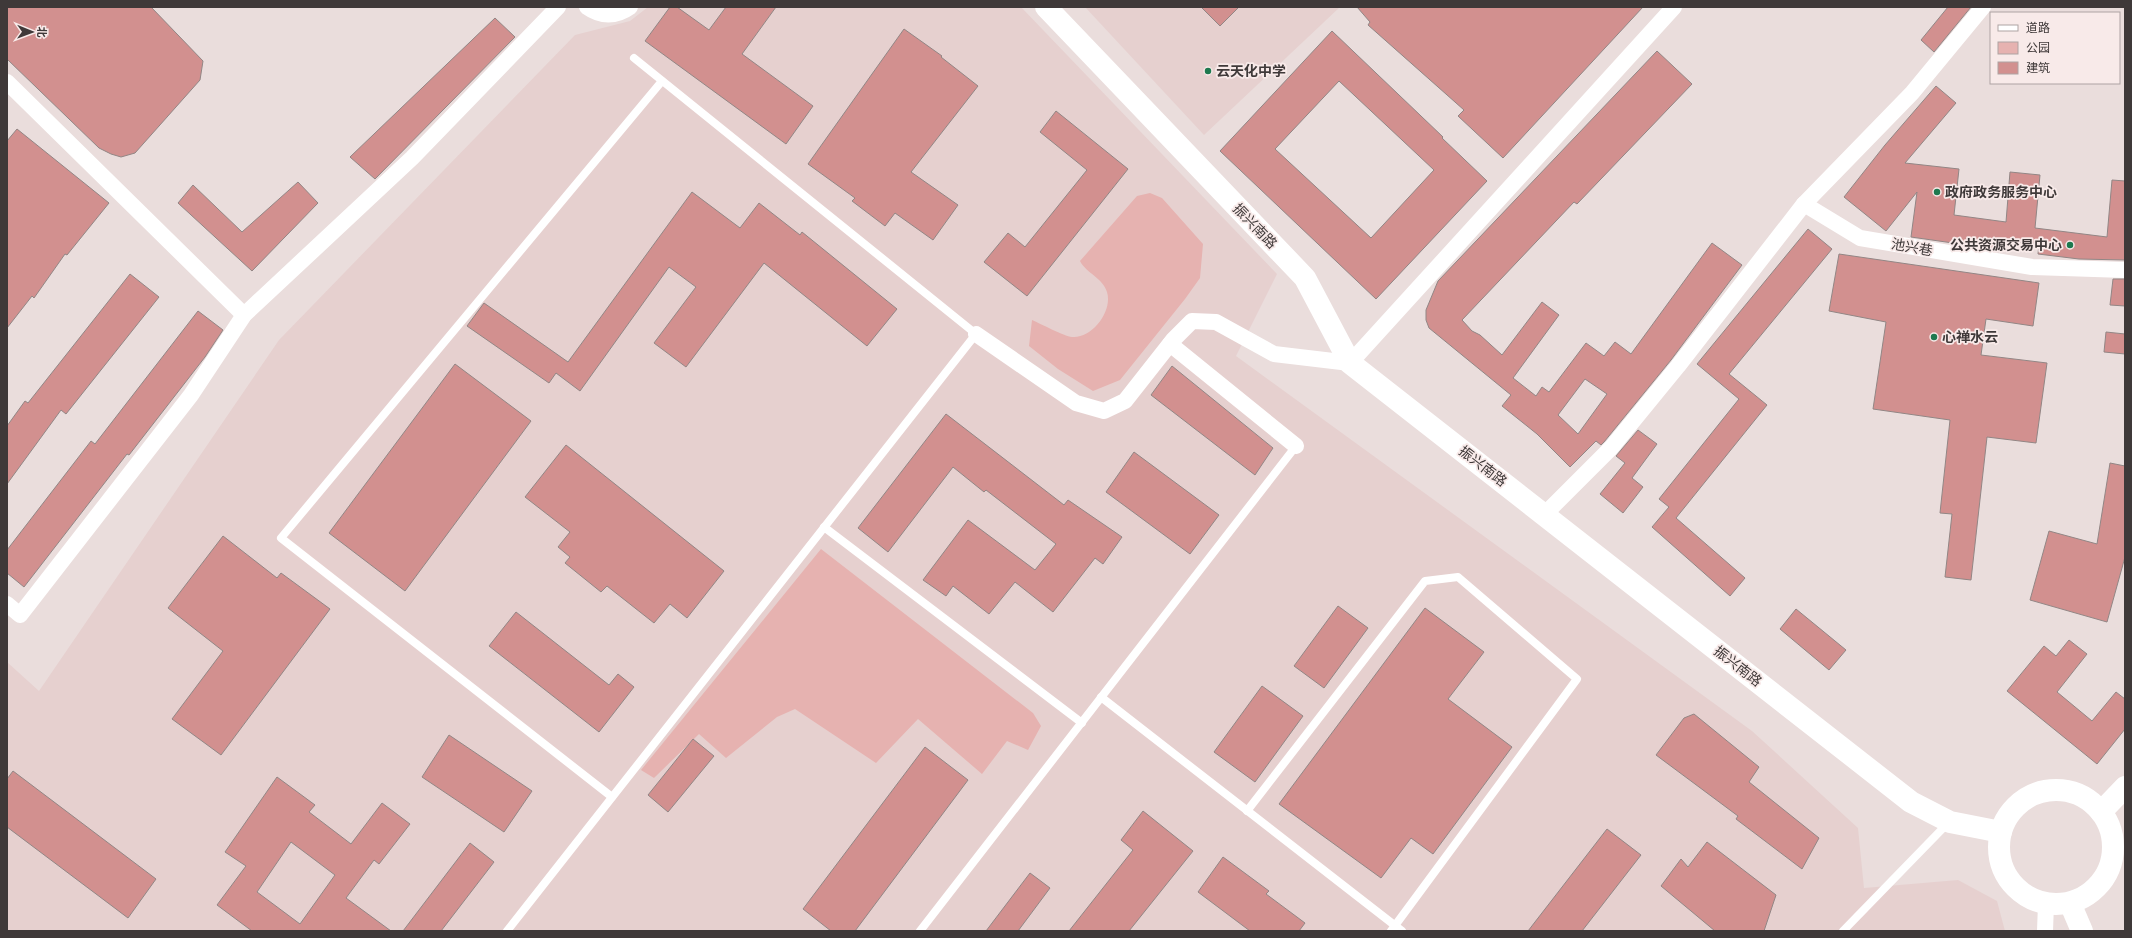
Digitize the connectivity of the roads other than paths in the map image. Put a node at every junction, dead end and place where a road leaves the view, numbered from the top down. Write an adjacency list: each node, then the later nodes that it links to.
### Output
1 (558, 7): 12 (street)
2 (587, 7): 3 (street)
3 (630, 7)
4 (1046, 7): 15 (main road, 振兴南路)
5 (1674, 7): 15 (street)
6 (1983, 7): 10 (street)
7 (634, 58): 8 (lane)
8 (662, 81): 13 (lane); 23 (lane)
9 (7, 82): 12 (street)
10 (1804, 204): 11 (street, 池兴巷); 17 (street)
11 (2125, 270)
12 (244, 315): 19 (street)
13 (976, 334): 14 (street); 18 (lane)
14 (1170, 344): 15 (street); 16 (street)
15 (1350, 363): 17 (main road, 振兴南路)
16 (1296, 446): 20 (lane)
17 (1545, 514): 26 (main road, 振兴南路)
18 (824, 527): 21 (lane); 23 (lane)
19 (7, 604)
20 (1101, 697): 21 (lane); 24 (lane)
21 (1082, 723): 32 (lane)
22 (2125, 787): 25 (main road)
23 (612, 797): 31 (lane)
24 (1247, 811): 30 (lane); 30 (lane)
25 (2100, 812): 27 (main road); 28 (main road)
26 (1950, 822): 27 (main road, 振兴南路); 34 (lane)
27 (2001, 832): 29 (main road)
28 (2070, 903): 29 (main road); 36 (main road)
29 (2046, 904): 35 (street)
30 (1393, 928): 33 (lane)
31 (507, 931)
32 (920, 931)
33 (1402, 931)
34 (1843, 931)
35 (2045, 931)
36 (2082, 931)

